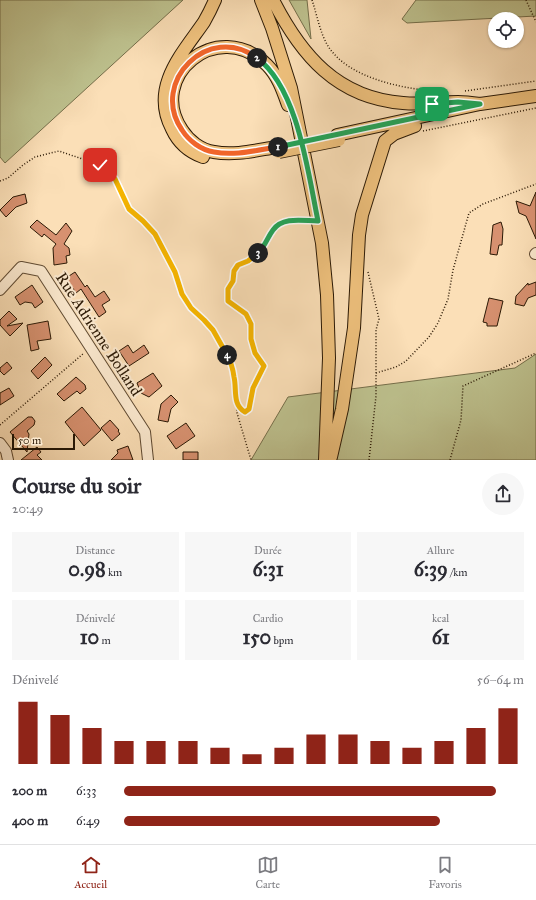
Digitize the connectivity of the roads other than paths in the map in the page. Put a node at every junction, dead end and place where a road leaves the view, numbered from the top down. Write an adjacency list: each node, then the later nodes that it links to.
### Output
1 (215, 0): 10 (main road)
2 (261, 0): 8 (main road)
3 (273, 0): 6 (main road)
4 (536, 96): 5 (main road)
5 (521, 99): 6 (main road); 7 (main road)
6 (480, 104): 9 (main road)
7 (416, 129): 9 (main road); 16 (main road)
8 (300, 131): 10 (main road); 15 (main road)
9 (338, 137): 10 (main road, bridge)
10 (278, 150)
11 (0, 290): 14 (street, Rue Adrienne Bolland)
12 (0, 443): 13 (street)
13 (8, 460)
14 (148, 460)
15 (325, 460)
16 (330, 460)

